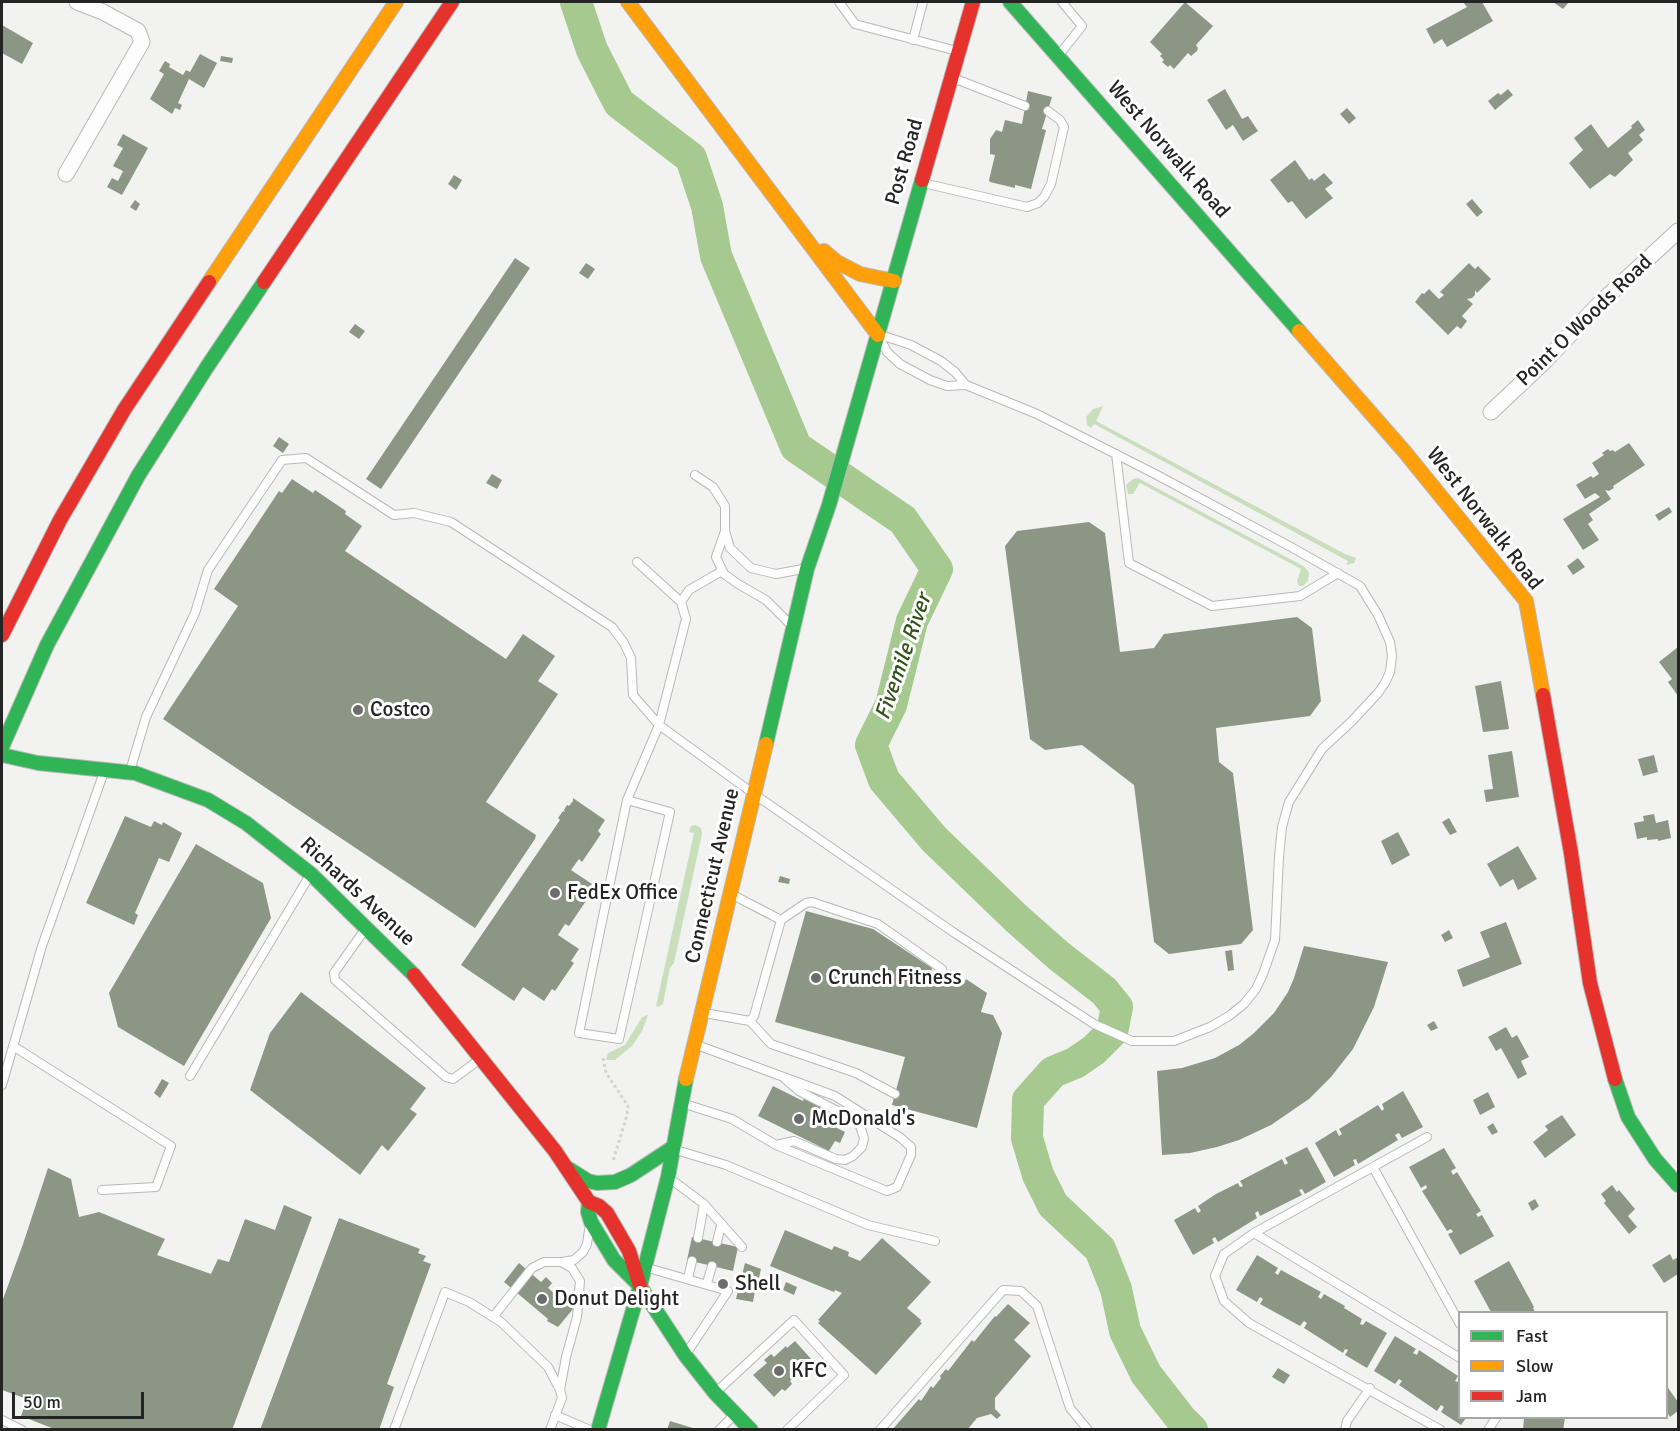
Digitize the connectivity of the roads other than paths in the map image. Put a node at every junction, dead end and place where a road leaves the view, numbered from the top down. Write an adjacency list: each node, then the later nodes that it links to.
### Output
1 (77, 2): 16 (street)
2 (396, 2): 33 (main road)
3 (452, 2): 35 (main road)
4 (628, 2): 18 (main road)
5 (839, 2): 10 (lane)
6 (923, 2): 10 (lane)
7 (973, 2): 11 (main road, Post Road)
8 (1010, 2): 12 (main road, West Norwalk Road)
9 (1062, 2): 12 (lane)
10 (912, 40): 11 (lane)
11 (958, 52): 13 (main road, Post Road)
12 (1058, 57): 62 (main road, West Norwalk Road)
13 (951, 78): 14 (lane); 17 (main road, Post Road)
14 (1025, 106)
15 (1048, 111): 17 (lane)
16 (66, 174)
17 (921, 182): 20 (main road, Post Road)
18 (786, 214): 20 (main road); 21 (main road)
19 (1678, 231): 23 (street, Point O Woods Road)
20 (894, 281): 21 (main road, Post Road)
21 (878, 335): 22 (lane); 22 (lane); 28 (main road, Connecticut Avenue)
22 (966, 385): 24 (lane)
23 (1491, 412)
24 (1116, 454): 30 (lane); 30 (lane)
25 (695, 475): 26 (lane)
26 (725, 531): 28 (lane); 29 (lane)
27 (637, 562): 31 (lane)
28 (807, 569): 32 (main road, Connecticut Avenue)
29 (722, 571): 31 (lane); 32 (lane)
30 (1338, 573): 39 (lane)
31 (681, 602): 34 (lane)
32 (793, 628): 39 (main road, Connecticut Avenue)
33 (2, 635)
34 (658, 724): 38 (lane); 39 (lane); 40 (lane)
35 (2, 747)
36 (2, 755): 37 (main road, Richards Avenue)
37 (104, 770): 38 (main road, Richards Avenue); 49 (lane)
38 (129, 773): 41 (main road, Richards Avenue)
39 (754, 794): 42 (main road, Connecticut Avenue)
40 (627, 800): 40 (lane)
41 (311, 874): 44 (main road, Richards Avenue); 51 (lane)
42 (730, 894): 43 (lane); 46 (main road, Connecticut Avenue)
43 (781, 920): 45 (lane); 47 (lane)
44 (367, 927): 50 (main road, Richards Avenue); 50 (lane)
45 (945, 978)
46 (702, 1013): 47 (lane); 48 (main road, Connecticut Avenue)
47 (750, 1021): 54 (lane)
48 (695, 1044): 52 (lane); 55 (main road, Connecticut Avenue)
49 (13, 1046): 53 (lane); 63 (lane)
50 (481, 1059): 60 (main road, Richards Avenue)
51 (190, 1076)
52 (782, 1076): 57 (lane); 57 (lane)
53 (2, 1085)
54 (895, 1094)
55 (681, 1102): 57 (lane); 58 (main road, Connecticut Avenue)
56 (1428, 1137): 59 (lane)
57 (776, 1145)
58 (672, 1148): 60 (main road); 61 (main road, Connecticut Avenue); 70 (lane)
59 (1373, 1167): 68 (lane); 81 (lane)
60 (569, 1169): 64 (main road, Richards Avenue)
61 (668, 1177): 65 (lane); 76 (main road, Connecticut Avenue)
62 (1678, 1185)
63 (102, 1190)
64 (589, 1202): 66 (main road, Richards Avenue); 79 (main road, Richards Avenue)
65 (704, 1204): 67 (lane); 69 (lane)
66 (591, 1222): 74 (lane); 79 (main road, Richards Avenue)
67 (721, 1225): 71 (lane); 72 (lane)
68 (1254, 1233): 83 (lane); 84 (lane)
69 (698, 1238)
70 (935, 1241)
71 (717, 1242)
72 (742, 1247)
73 (692, 1261): 77 (lane)
74 (561, 1262): 80 (lane); 85 (lane)
75 (712, 1266): 78 (lane)
76 (644, 1267): 77 (lane); 79 (main road, Connecticut Avenue)
77 (688, 1278): 78 (lane)
78 (707, 1283): 82 (lane)
79 (640, 1286): 82 (main road, Richards Avenue); 94 (main road, Connecticut Avenue)
80 (493, 1317): 85 (lane); 91 (lane)
81 (1458, 1320)
82 (685, 1355): 86 (main road, Richards Avenue)
83 (1458, 1357)
84 (1370, 1388): 100 (lane); 101 (lane)
85 (560, 1390): 88 (lane)
86 (715, 1393): 87 (main road, Richards Avenue); 97 (lane)
87 (735, 1413): 95 (lane); 96 (main road, Richards Avenue)
88 (555, 1415): 92 (lane); 93 (lane)
89 (2, 1420): 90 (lane)
90 (22, 1430)
91 (394, 1430)
92 (550, 1430)
93 (590, 1430)
94 (598, 1430)
95 (719, 1430)
96 (751, 1430)
97 (787, 1430)
98 (880, 1430): 99 (lane)
99 (1088, 1430)
100 (1345, 1430)
101 (1441, 1430)

